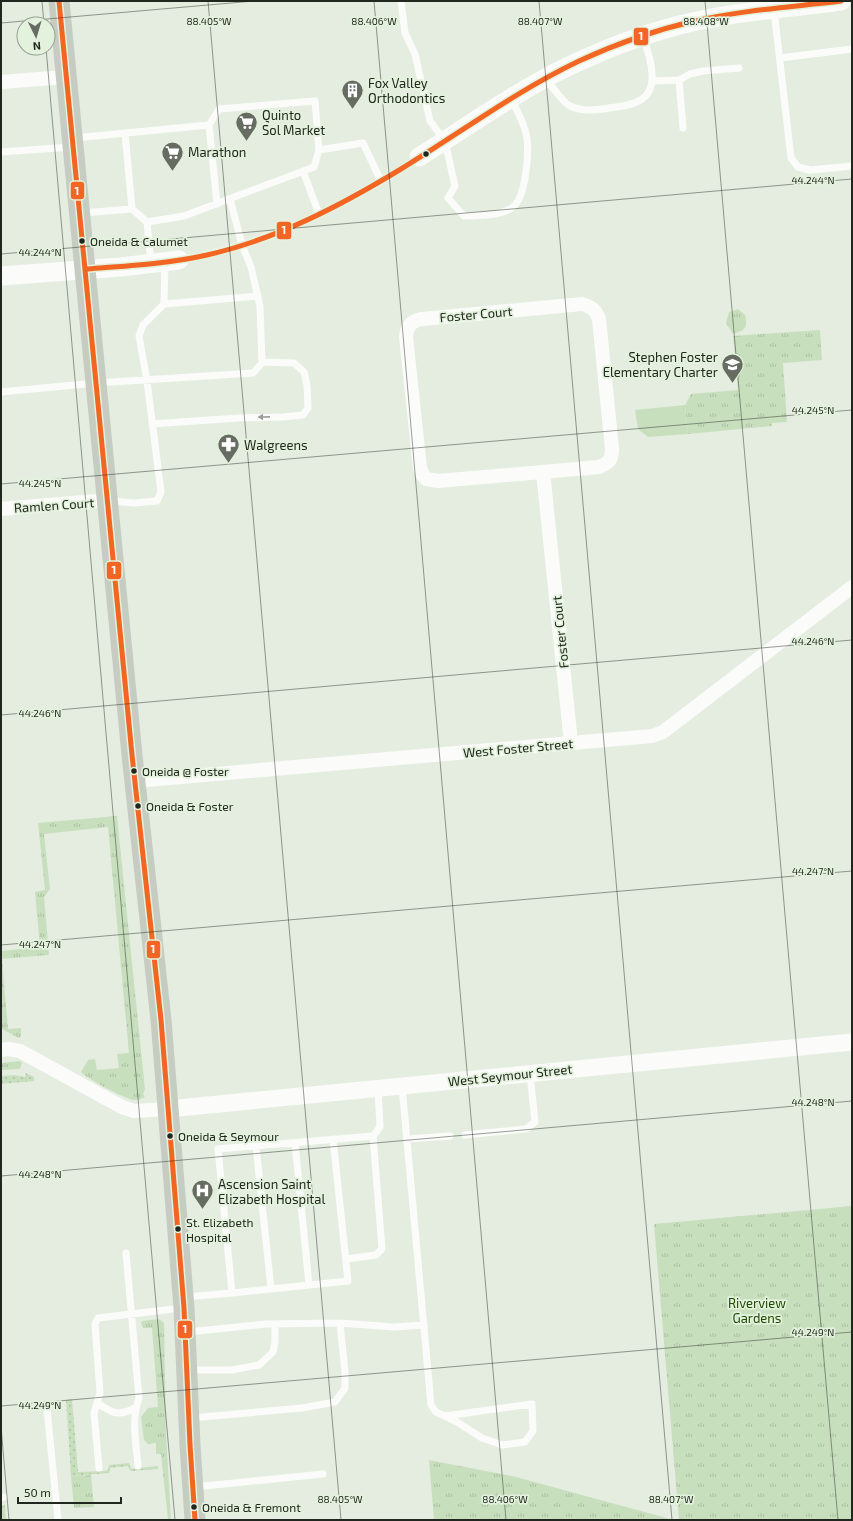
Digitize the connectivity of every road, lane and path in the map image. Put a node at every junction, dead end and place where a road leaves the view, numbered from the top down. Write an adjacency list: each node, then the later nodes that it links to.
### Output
1 (59, 1): 9 (main road)
2 (402, 1): 18 (lane)
3 (841, 1): 4 (main road)
4 (774, 9): 5 (main road); 7 (lane)
5 (643, 36): 10 (main road); 12 (lane)
6 (852, 49): 7 (lane)
7 (780, 58): 23 (lane)
8 (740, 68): 11 (lane)
9 (66, 77): 13 (street); 19 (main road)
10 (545, 79): 12 (lane); 14 (main road)
11 (679, 80): 12 (lane); 16 (lane)
12 (652, 81)
13 (1, 82)
14 (511, 99): 18 (main road); 18 (lane)
15 (209, 126): 17 (lane); 20 (lane); 27 (lane)
16 (683, 128)
17 (125, 133): 19 (lane); 28 (lane)
18 (445, 141): 22 (main road)
19 (73, 142): 21 (lane); 29 (main road)
20 (319, 150): 24 (lane); 25 (lane)
21 (1, 152)
22 (419, 157): 25 (lane)
23 (852, 166)
24 (302, 171): 26 (lane); 30 (lane)
25 (382, 181): 30 (lane)
26 (230, 199): 27 (lane); 32 (lane)
27 (217, 204): 31 (lane)
28 (132, 209): 29 (lane); 31 (lane)
29 (80, 214): 34 (main road)
30 (319, 214): 32 (lane)
31 (147, 222): 33 (lane)
32 (242, 245): 33 (lane); 36 (lane)
33 (165, 262): 34 (main road); 37 (lane)
34 (85, 269): 35 (main road); 40 (main road)
35 (1, 276)
36 (258, 296): 37 (lane); 38 (lane)
37 (164, 304): 39 (lane)
38 (262, 362): 39 (lane); 42 (lane, one-way to 42)
39 (147, 381): 40 (lane); 42 (lane)
40 (96, 383): 41 (lane); 44 (main road)
41 (1, 392)
42 (152, 424): 44 (lane)
43 (543, 472): 43 (street, Foster Court); 47 (street, Foster Court)
44 (108, 500): 45 (street, Ramlen Court); 48 (main road)
45 (1, 509)
46 (852, 587): 47 (street, West Foster Street)
47 (571, 743): 48 (street, West Foster Street)
48 (135, 781): 54 (main road)
49 (852, 1042): 51 (street, West Seymour Street)
50 (1, 1050): 54 (street)
51 (530, 1073): 52 (street, West Seymour Street); 55 (lane)
52 (402, 1086): 53 (street, West Seymour Street); 59 (lane)
53 (378, 1088): 54 (street, West Seymour Street); 56 (lane)
54 (168, 1109): 67 (main road)
55 (465, 1135)
56 (372, 1136): 58 (lane); 63 (lane)
57 (450, 1136): 59 (lane)
58 (333, 1139): 60 (lane); 63 (lane)
59 (407, 1139): 71 (lane)
60 (295, 1142): 61 (lane); 64 (lane)
61 (256, 1146): 65 (lane); 66 (lane)
62 (126, 1253): 68 (lane)
63 (346, 1259): 64 (lane)
64 (309, 1285): 65 (lane)
65 (271, 1289): 66 (lane)
66 (232, 1293): 67 (lane)
67 (184, 1303): 68 (lane); 72 (main road)
68 (131, 1314): 74 (lane); 75 (lane)
69 (275, 1324): 70 (lane); 72 (lane); 73 (lane)
70 (340, 1324): 71 (lane); 78 (lane)
71 (424, 1325): 77 (lane)
72 (186, 1333): 73 (main road)
73 (188, 1370): 78 (main road)
74 (98, 1404): 75 (lane); 80 (lane)
75 (135, 1408): 79 (lane)
76 (47, 1409): 83 (lane)
77 (445, 1416): 77 (lane)
78 (189, 1419): 82 (main road)
79 (138, 1466)
80 (99, 1468)
81 (323, 1474): 82 (lane)
82 (192, 1487): 84 (main road)
83 (58, 1520)
84 (195, 1520)

